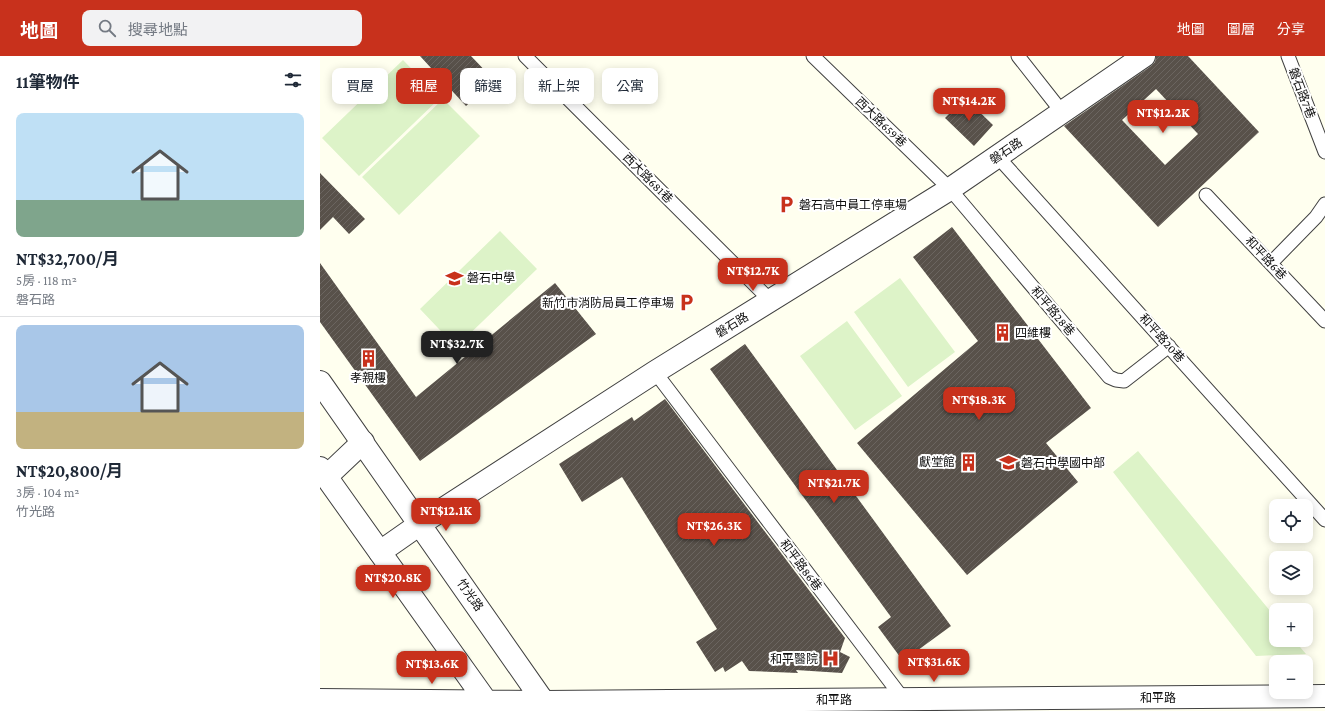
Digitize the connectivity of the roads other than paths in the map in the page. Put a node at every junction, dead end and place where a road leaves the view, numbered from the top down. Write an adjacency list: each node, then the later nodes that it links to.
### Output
1 (525, 56): 13 (lane, 西大路681巷)
2 (813, 56): 9 (lane, 西大路659巷)
3 (1018, 56): 6 (lane)
4 (1144, 56): 6 (street, 磐石路)
5 (1288, 56): 7 (lane, 磐石路7巷)
6 (1062, 112): 8 (street, 磐石路)
7 (1325, 152)
8 (997, 156): 9 (street, 磐石路); 15 (lane, 和平路20巷)
9 (950, 189): 13 (street, 磐石路); 15 (lane, 和平路28巷)
10 (1206, 194): 12 (lane, 和平路6巷)
11 (1325, 204): 12 (lane)
12 (1271, 264): 14 (lane, 和平路6巷)
13 (771, 301): 16 (street, 磐石路)
14 (1325, 322)
15 (1169, 346): 20 (lane, 和平路20巷)
16 (655, 372): 21 (street, 磐石路); 25 (lane, 和平路86巷)
17 (320, 382): 18 (street, 竹光路)
18 (363, 442): 19 (street); 21 (street, 竹光路)
19 (323, 472): 22 (street)
20 (1325, 520)
21 (420, 524): 22 (street, 磐石路); 27 (street, 竹光路)
22 (380, 552): 26 (street)
23 (1325, 696): 25 (street, 和平路)
24 (320, 700): 26 (street, 和平路)
25 (904, 700): 27 (street, 和平路)
26 (490, 707): 27 (street, 和平路)
27 (547, 707)

